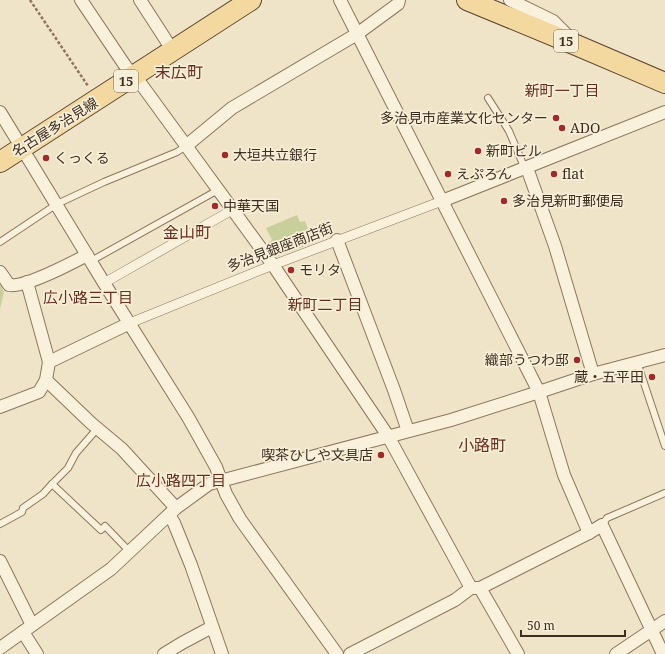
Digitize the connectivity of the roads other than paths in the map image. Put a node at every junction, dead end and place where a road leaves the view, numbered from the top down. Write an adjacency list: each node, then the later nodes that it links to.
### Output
1 (80, 0): 11 (street)
2 (140, 0): 10 (street)
3 (251, 0): 10 (main road, 名古屋多治見線 / 15)
4 (340, 0): 8 (street)
5 (399, 0): 8 (street)
6 (467, 0): 9 (main road, 15)
7 (510, 0): 9 (street)
8 (357, 34): 16 (street); 21 (street)
9 (576, 45): 12 (main road, 15)
10 (173, 51): 11 (main road, 名古屋多治見線 / 15)
11 (134, 76): 16 (street); 17 (main road, 名古屋多治見線 / 15)
12 (665, 83)
13 (488, 98): 19 (lane)
14 (0, 112): 17 (street)
15 (665, 112): 19 (street)
16 (186, 146): 20 (street); 22 (lane)
17 (22, 147): 18 (main road, 名古屋多治見線 / 15); 22 (street)
18 (0, 162)
19 (526, 168): 21 (street); 35 (street)
20 (218, 190): 23 (street); 26 (lane)
21 (442, 201): 24 (street, 多治見銀座商店街); 37 (street)
22 (57, 204): 25 (lane); 26 (street)
23 (232, 210): 27 (street); 30 (street)
24 (337, 240): 27 (street, 多治見銀座商店街); 40 (street)
25 (0, 242)
26 (89, 258): 29 (street); 30 (street)
27 (273, 265): 31 (street, 多治見銀座商店街); 41 (street)
28 (0, 272): 29 (street)
29 (27, 282): 33 (street)
30 (104, 283): 31 (street)
31 (130, 323): 33 (street); 43 (street)
32 (665, 355): 34 (street)
33 (49, 362): 36 (street)
34 (637, 362): 35 (street); 42 (lane)
35 (592, 374): 37 (street)
36 (46, 380): 38 (street); 39 (street)
37 (539, 392): 40 (street); 49 (street)
38 (0, 407)
39 (97, 429): 44 (lane); 46 (street)
40 (408, 432): 41 (street)
41 (388, 436): 43 (street); 52 (street)
42 (665, 446)
43 (220, 480): 46 (street); 61 (street)
44 (52, 484): 47 (lane); 50 (lane)
45 (665, 493): 48 (lane)
46 (172, 512): 50 (street); 54 (street)
47 (0, 524)
48 (602, 524): 49 (street); 56 (street)
49 (589, 533): 52 (street)
50 (130, 552): 55 (street)
51 (0, 561): 55 (street)
52 (475, 588): 62 (street); 63 (street)
53 (665, 621): 56 (street)
54 (212, 627): 59 (street); 60 (street)
55 (28, 628): 57 (street); 58 (street)
56 (652, 631): 64 (street); 65 (street)
57 (0, 648)
58 (37, 654)
59 (164, 654)
60 (222, 654)
61 (337, 654)
62 (350, 654)
63 (518, 654)
64 (616, 654)
65 (663, 654)

